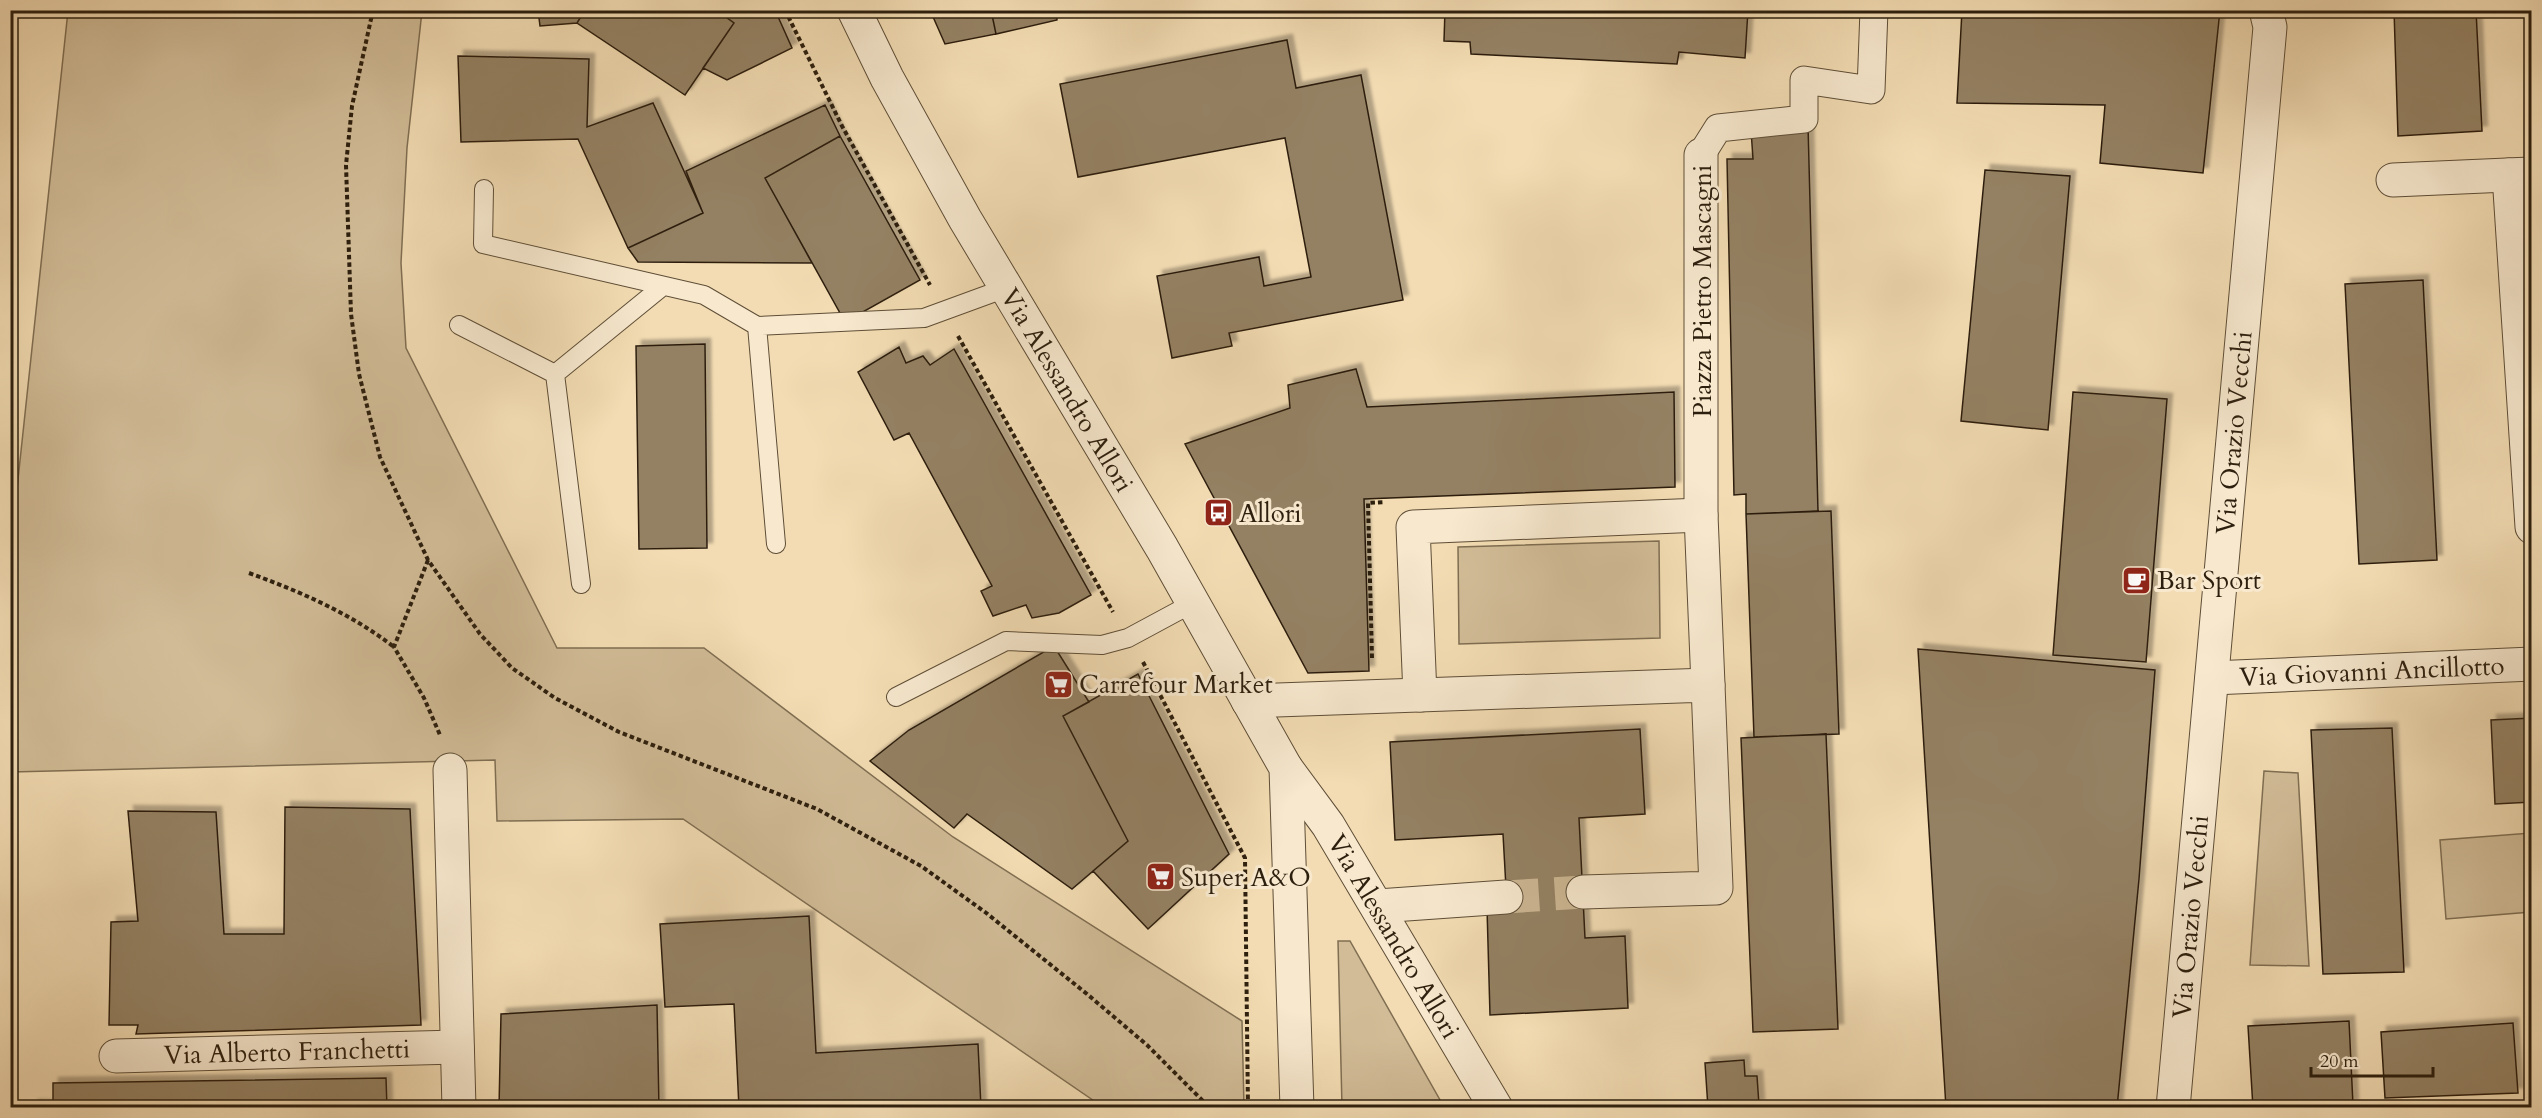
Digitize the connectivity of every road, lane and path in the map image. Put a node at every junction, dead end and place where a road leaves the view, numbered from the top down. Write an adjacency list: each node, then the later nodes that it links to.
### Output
1 (373, 10): 20 (path)
2 (784, 10): 12 (path)
3 (854, 10): 11 (street, Via Alessandro Allori)
4 (1874, 10): 6 (street, Piazza Pietro Mascagni)
5 (2266, 10): 27 (street, Via Orazio Vecchi)
6 (1701, 155): 17 (street, Piazza Pietro Mascagni)
7 (2520, 174): 8 (street); 16 (street)
8 (2393, 180)
9 (484, 189): 10 (lane)
10 (663, 286): 14 (lane); 15 (lane)
11 (1006, 288): 12 (lane); 23 (street, Via Alessandro Allori)
12 (944, 310): 14 (lane); 24 (path)
13 (459, 325): 15 (lane)
14 (757, 326): 19 (lane)
15 (555, 374): 22 (lane)
16 (2529, 425): 18 (street)
17 (1701, 514): 28 (street, Piazza Pietro Mascagni); 29 (street)
18 (2532, 527)
19 (776, 544)
20 (428, 560): 25 (path); 40 (path)
21 (249, 573): 25 (path)
22 (581, 584)
23 (1193, 603): 24 (lane); 31 (street, Via Alessandro Allori)
24 (1128, 638): 30 (lane); 41 (path)
25 (394, 647): 33 (path)
26 (2532, 664): 27 (street, Via Giovanni Ancillotto)
27 (2212, 678): 44 (street, Via Orazio Vecchi)
28 (1708, 685): 29 (street); 34 (street, Piazza Pietro Mascagni)
29 (1420, 695): 31 (street)
30 (896, 697)
31 (1248, 702): 32 (street, Via Alessandro Allori)
32 (1286, 768): 36 (street, Via Alessandro Allori); 42 (street, Via Alessandro Allori)
33 (450, 770): 37 (street)
34 (1583, 892)
35 (1506, 897): 36 (street)
36 (1378, 906): 43 (street, Via Alessandro Allori)
37 (457, 1047): 38 (street, Via Alberto Franchetti); 39 (street)
38 (116, 1056)
39 (459, 1107)
40 (1210, 1107)
41 (1248, 1107)
42 (1297, 1107)
43 (1496, 1107)
44 (2173, 1107)

